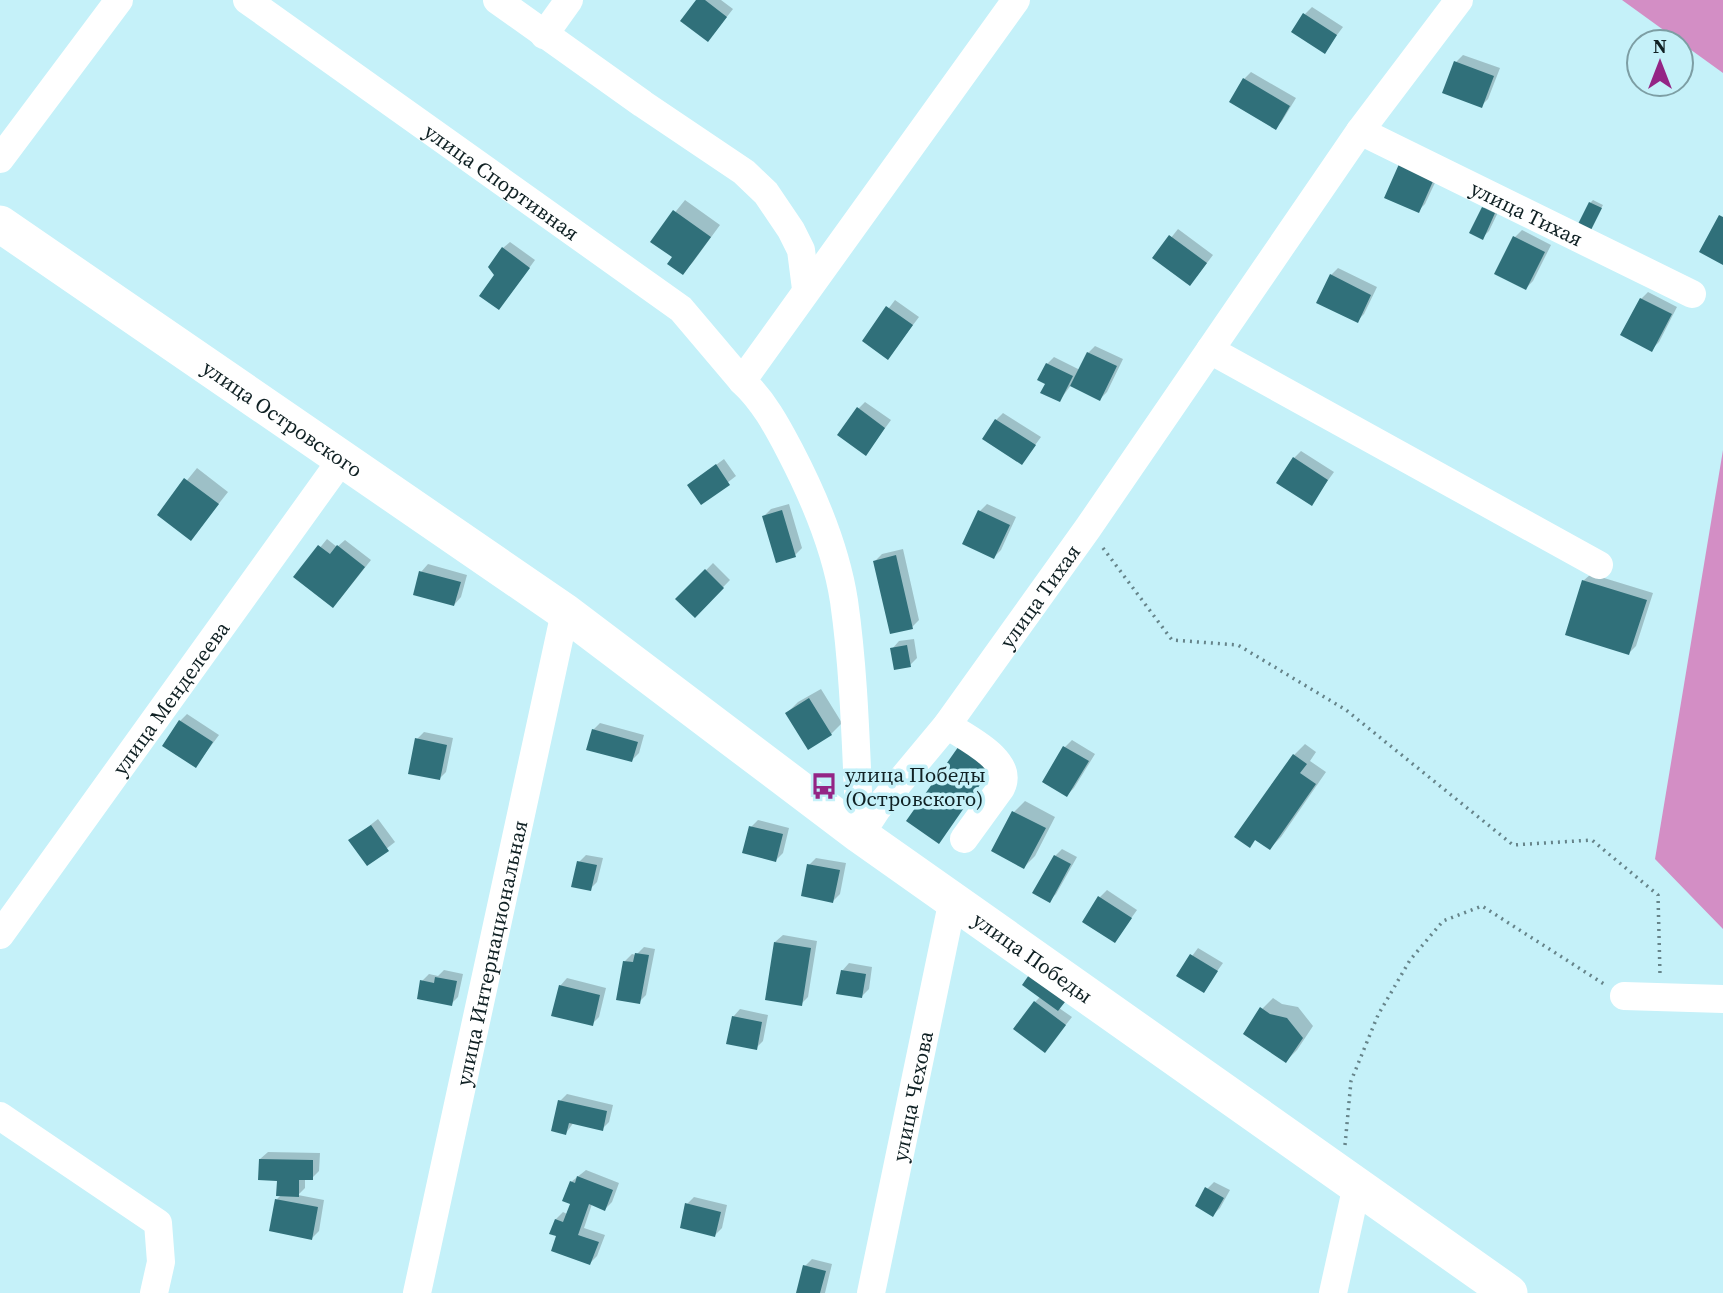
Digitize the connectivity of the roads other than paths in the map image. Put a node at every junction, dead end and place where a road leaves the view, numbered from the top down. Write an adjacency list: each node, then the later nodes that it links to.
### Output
1 (119, 0): 9 (street)
2 (247, 0): 14 (street, улица Спортивная)
3 (497, 0): 7 (street)
4 (569, 0): 7 (street)
5 (1016, 0): 11 (street)
6 (1459, 0): 8 (street, улица Тихая)
7 (544, 35): 11 (street)
8 (1360, 131): 12 (street, улица Тихая); 13 (street, улица Тихая)
9 (0, 159)
10 (0, 224): 15 (main road, улица Островского)
11 (806, 289): 14 (street)
12 (1692, 294)
13 (1210, 350): 16 (street); 18 (street, улица Тихая)
14 (742, 381): 19 (street, улица Спортивная)
15 (342, 459): 17 (main road, улица Островского); 22 (street, улица Менделеева)
16 (1599, 565)
17 (565, 612): 19 (main road, улица Победы); 28 (street, улица Интернациональная)
18 (947, 725): 19 (street, улица Тихая); 20 (street)
19 (860, 835): 21 (main road, улица Победы)
20 (964, 839)
21 (953, 899): 26 (main road, улица Победы); 29 (street, улица Чехова)
22 (0, 935)
23 (1623, 996): 24 (street)
24 (1723, 999)
25 (0, 1116): 27 (street)
26 (1349, 1179): 30 (street); 31 (main road, улица Победы)
27 (154, 1293)
28 (417, 1293)
29 (871, 1293)
30 (1333, 1293)
31 (1508, 1293)

